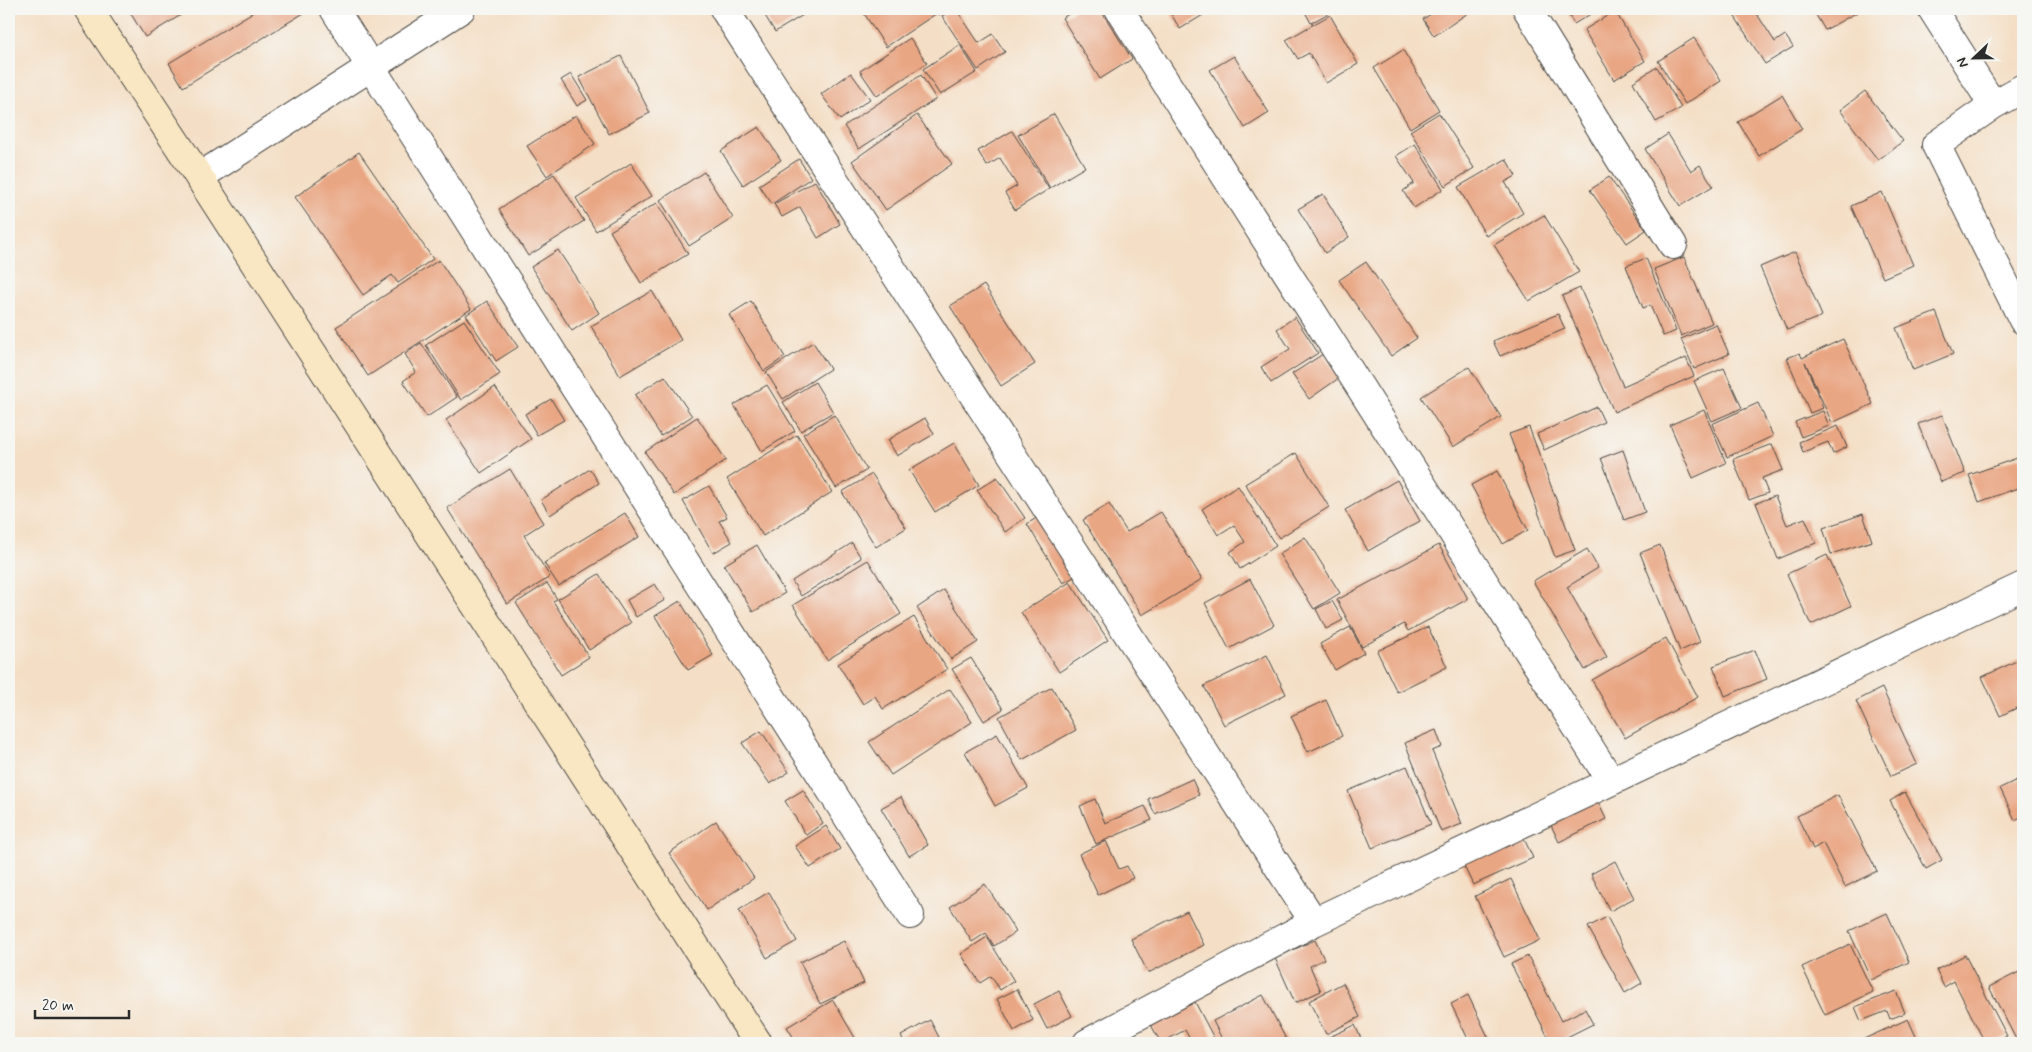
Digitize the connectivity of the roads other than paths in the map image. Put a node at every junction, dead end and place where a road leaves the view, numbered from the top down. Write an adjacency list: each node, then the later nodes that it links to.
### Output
1 (88, 9): 11 (street)
2 (334, 9): 8 (street)
3 (461, 9): 8 (street)
4 (724, 9): 17 (street)
5 (1119, 9): 15 (street)
6 (1526, 9): 12 (street)
7 (1932, 9): 10 (street)
8 (371, 66): 11 (street); 16 (street)
9 (2023, 88): 10 (street)
10 (1993, 105): 13 (street)
11 (199, 177): 18 (street)
12 (1673, 245)
13 (2023, 320)
14 (2023, 586): 15 (street)
15 (1611, 781): 17 (street)
16 (910, 915)
17 (1314, 922): 19 (street)
18 (758, 1043)
19 (1087, 1043)

